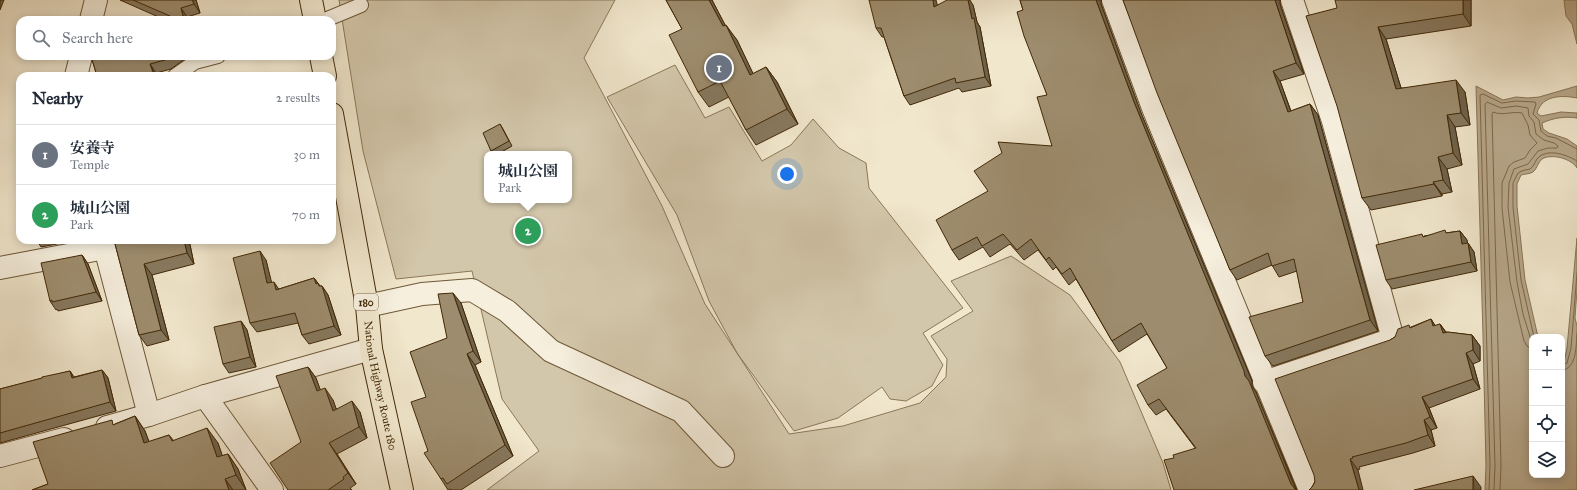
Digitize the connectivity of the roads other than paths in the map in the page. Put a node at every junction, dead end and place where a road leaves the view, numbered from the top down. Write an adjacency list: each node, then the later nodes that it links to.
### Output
1 (96, 0): 6 (street)
2 (311, 0): 7 (highway)
3 (1113, 0): 20 (street)
4 (1292, 0): 20 (street)
5 (361, 5): 8 (lane)
6 (92, 16)
7 (314, 16)
8 (335, 16)
9 (80, 60): 12 (street)
10 (203, 60): 13 (lane)
11 (322, 60): 14 (highway)
12 (77, 72)
13 (180, 72)
14 (324, 72)
15 (336, 136): 18 (highway, National Highway Route 180 / 180)
16 (104, 244): 17 (street); 22 (street)
17 (0, 268)
18 (367, 306): 19 (highway, National Highway Route 180 / 180); 24 (street)
19 (371, 349): 21 (street); 26 (highway, National Highway Route 180 / 180)
20 (1264, 382): 27 (street)
21 (205, 396): 22 (street); 25 (street)
22 (149, 415): 23 (street)
23 (0, 456)
24 (723, 456)
25 (272, 490)
26 (402, 490)
27 (1310, 490)

